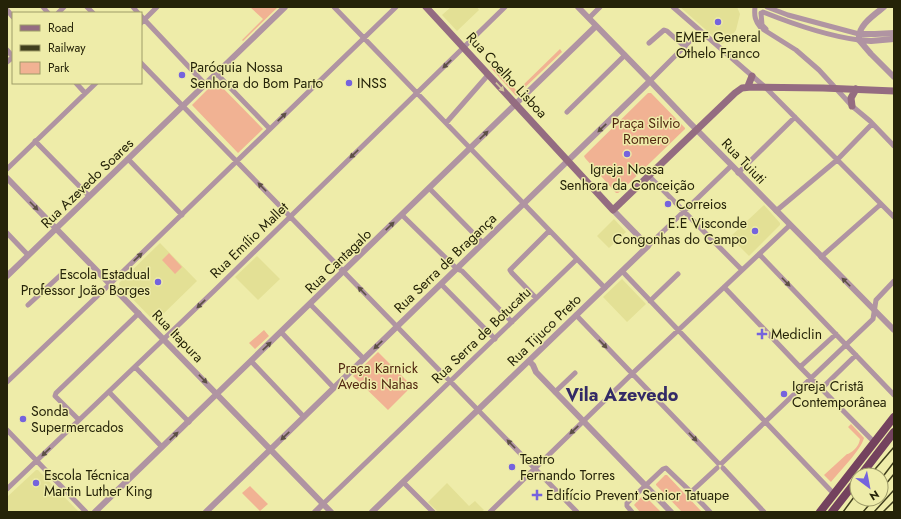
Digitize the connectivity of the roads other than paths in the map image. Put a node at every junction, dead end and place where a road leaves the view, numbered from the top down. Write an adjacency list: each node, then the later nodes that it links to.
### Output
1 (157, 7): 14 (street)
2 (285, 7): 32 (street)
3 (334, 7): 24 (street)
4 (396, 7): 24 (street)
5 (426, 7): 28 (main road, Rua Coelho Lisboa)
6 (505, 7): 28 (street, Rua Emílio Mallet)
7 (578, 7): 13 (street, Rua Tuiuti)
8 (600, 7): 13 (street)
9 (673, 7): 19 (street)
10 (884, 7): 17 (street)
11 (755, 8): 12 (street); 21 (street)
12 (764, 10): 15 (street); 18 (street); 21 (street)
13 (589, 18): 16 (street, Rua Tuiuti)
14 (142, 19): 40 (street)
15 (813, 21): 18 (street); 22 (street)
16 (596, 26): 30 (street, Rua Tuiuti); 49 (street, Rua Cantagalo)
17 (864, 26): 22 (street); 23 (street)
18 (810, 28): 22 (street)
19 (700, 31): 27 (street, Rua Serra de Bragança); 34 (street)
20 (894, 33): 23 (street)
21 (771, 35): 35 (street)
22 (859, 37): 23 (street); 29 (street)
23 (866, 37): 25 (street); 29 (street)
24 (363, 38): 48 (street); 56 (street, one-way to 24)
25 (894, 39)
26 (649, 43): 27 (street)
27 (684, 47): 37 (street, Rua Serra de Bragança)
28 (464, 48): 33 (main road, Rua Coelho Lisboa); 48 (street, Rua Emílio Mallet, one-way to 48)
29 (866, 49): 36 (street)
30 (625, 55): 37 (street, Rua Tuiuti); 52 (street)
31 (142, 64): 50 (street)
32 (216, 73): 40 (street, Rua Azevedo Soares); 56 (street)
33 (488, 74): 49 (main road, Rua Coelho Lisboa, one-way to 49); 54 (street)
34 (752, 76): 41 (main road); 42 (street)
35 (825, 76): 43 (street); 44 (street)
36 (894, 77)
37 (650, 81): 57 (street, Rua Tuiuti); 64 (street, Rua Serra de Bragança, one-way to 64)
38 (77, 84): 47 (street)
39 (95, 84): 47 (street)
40 (205, 84): 50 (street, Rua Azevedo Soares)
41 (748, 86): 42 (main road); 57 (main road)
42 (765, 87): 43 (main road); 53 (street)
43 (823, 88): 44 (main road)
44 (837, 88): 45 (main road); 51 (street)
45 (856, 89): 46 (main road); 51 (main road)
46 (894, 91)
47 (86, 93): 58 (street)
48 (417, 93): 54 (street); 79 (street, Rua Emílio Mallet, one-way to 79)
49 (516, 104): 60 (street, Rua Cantagalo, one-way to 49); 64 (main road, Rua Coelho Lisboa)
50 (183, 106): 61 (street, Rua Azevedo Soares); 63 (street)
51 (852, 106): 55 (street)
52 (567, 112)
53 (795, 117): 62 (street); 67 (street)
54 (446, 123): 60 (street)
55 (872, 124): 59 (street); 62 (street)
56 (270, 129): 63 (street)
57 (696, 130): 65 (street, Rua Tuiuti); 68 (main road)
58 (35, 141): 66 (street); 71 (street)
59 (894, 146)
60 (470, 148): 70 (street, Rua Cantagalo); 72 (street)
61 (128, 159): 71 (street, Rua Azevedo Soares); 77 (street)
62 (837, 160): 73 (street); 76 (street)
63 (237, 161): 77 (street); 79 (street, one-way to 63)
64 (568, 161): 72 (street, Rua Serra de Bragança); 74 (main road)
65 (732, 166): 67 (street, Rua Tuiuti); 75 (street, Rua Tijuco Preto)
66 (7, 169)
67 (738, 173): 76 (street, Rua Tuiuti)
68 (648, 175): 74 (main road); 75 (street)
69 (7, 178): 82 (street, Rua Itapura, one-way to 82)
70 (429, 188): 78 (street, Rua Cantagalo); 85 (street)
71 (89, 196): 82 (street, Rua Azevedo Soares)
72 (523, 204): 83 (street); 85 (street, Rua Serra de Bragança)
73 (881, 204): 80 (street); 89 (street)
74 (612, 210): 86 (street)
75 (684, 212): 86 (street, Rua Tijuco Preto); 92 (street)
76 (776, 212): 81 (street, Rua Tuiuti)
77 (182, 214): 99 (street, one-way to 77)
78 (402, 215): 91 (street); 94 (street, Rua Cantagalo, one-way to 78)
79 (290, 216): 94 (street); 117 (street, Rua Emílio Mallet, one-way to 117)
80 (894, 217)
81 (790, 225): 87 (street); 89 (street, Rua Tuiuti)
82 (56, 229): 88 (street, Rua Azevedo Soares); 99 (street, Rua Itapura)
83 (549, 231): 90 (street); 103 (street)
84 (7, 233): 88 (street)
85 (483, 243): 91 (street, Rua Serra de Bragança)
86 (648, 246): 95 (street, Rua Tijuco Preto)
87 (759, 254): 92 (street); 115 (street, one-way to 115)
88 (28, 255): 97 (street, Rua Azevedo Soares)
89 (821, 257): 107 (street, Rua Tuiuti, one-way to 89)
90 (577, 259): 102 (street); 103 (street, Rua Serra de Botucatu)
91 (457, 268): 100 (street, Rua Serra de Bragança); 110 (street)
92 (742, 270): 101 (street)
93 (65, 271): 106 (street)
94 (344, 272): 105 (street, Rua Cantagalo); 111 (street, one-way to 94)
95 (622, 272): 102 (street, Rua Tijuco Preto); 104 (street)
96 (678, 274): 104 (street)
97 (7, 276)
98 (894, 281): 107 (street)
99 (110, 284): 108 (street, Rua Itapura); 129 (street)
100 (441, 284): 111 (street, Rua Serra de Bragança); 116 (street)
101 (724, 287): 112 (street); 124 (street)
102 (605, 288): 109 (street, Rua Tijuco Preto)
103 (536, 298): 110 (street, Rua Serra de Botucatu)
104 (650, 301): 112 (street)
105 (310, 304): 114 (street, Rua Cantagalo); 120 (street)
106 (28, 305)
107 (874, 309): 113 (street, Rua Tuiuti); 118 (street)
108 (139, 313): 117 (street, Rua Itapura); 139 (street)
109 (576, 316): 122 (street, Rua Tijuco Preto); 126 (street, one-way to 126)
110 (512, 322): 116 (street, Rua Serra de Botucatu)
111 (397, 327): 120 (street, Rua Serra de Bragança, one-way to 120); 128 (street)
112 (678, 330): 126 (street); 142 (street)
113 (894, 330)
114 (280, 332): 121 (street, Rua Cantagalo, one-way to 114); 130 (street)
115 (836, 334): 118 (street); 124 (street)
116 (495, 338): 128 (street, Rua Serra de Botucatu)
117 (164, 339): 123 (street, Rua Emílio Mallet); 134 (street, Rua Itapura, one-way to 134)
118 (846, 345): 119 (street); 127 (street)
119 (856, 355): 131 (street); 135 (street)
120 (364, 359): 130 (street, Rua Serra de Bragança)
121 (251, 361): 134 (street, Rua Cantagalo); 137 (street)
122 (527, 363): 133 (street); 136 (street, Rua Tijuco Preto)
123 (135, 367): 132 (street, Rua Emílio Mallet); 141 (street)
124 (800, 368): 127 (street)
125 (575, 372): 133 (street)
126 (633, 374): 140 (street); 149 (street, one-way to 149)
127 (811, 378): 131 (street); 142 (street)
128 (450, 381): 136 (street); 158 (street, Rua Serra de Botucatu)
129 (7, 382)
130 (334, 388): 137 (street, Rua Serra de Bragança)
131 (821, 388): 145 (street)
132 (109, 392): 139 (street, Rua Emílio Mallet); 146 (street)
133 (555, 392): 140 (street)
134 (217, 394): 141 (street, Rua Cantagalo); 147 (street, Rua Itapura)
135 (894, 395)
136 (478, 410): 151 (street, one-way to 136); 152 (street, Rua Tijuco Preto)
137 (304, 417): 147 (street, Rua Serra de Bragança, one-way to 147)
138 (894, 417): 145 (highway)
139 (79, 420): 148 (street, Rua Emílio Mallet, one-way to 148)
140 (584, 421): 151 (street, one-way to 151); 153 (street)
141 (189, 422): 146 (street, Rua Cantagalo, one-way to 141)
142 (766, 422): 149 (street); 157 (street)
143 (894, 432): 150 (highway)
144 (8, 433): 148 (street)
145 (874, 442): 157 (highway)
146 (162, 447): 160 (street, Rua Cantagalo)
147 (271, 449): 158 (street, Rua Itapura); 161 (street, Rua Serra de Bragança)
148 (37, 461): 154 (street, Rua Emílio Mallet); 159 (street)
149 (720, 465): 156 (street); 171 (street)
150 (867, 467)
151 (536, 468): 166 (street); 167 (street)
152 (403, 482): 164 (street, Rua Tijuco Preto); 165 (street)
153 (645, 486): 156 (street); 168 (street); 169 (street)
154 (7, 489)
155 (849, 490): 173 (highway)
156 (691, 492): 170 (street)
157 (834, 494): 172 (highway)
158 (323, 504): 162 (street, Rua Serra de Botucatu); 163 (street, Rua Itapura)
159 (86, 512)
160 (95, 512)
161 (206, 512)
162 (315, 512)
163 (331, 512)
164 (372, 512)
165 (433, 512)
166 (490, 512)
167 (577, 512)
168 (632, 512)
169 (670, 512)
170 (710, 512)
171 (764, 512)
172 (820, 512)
173 (832, 512)

